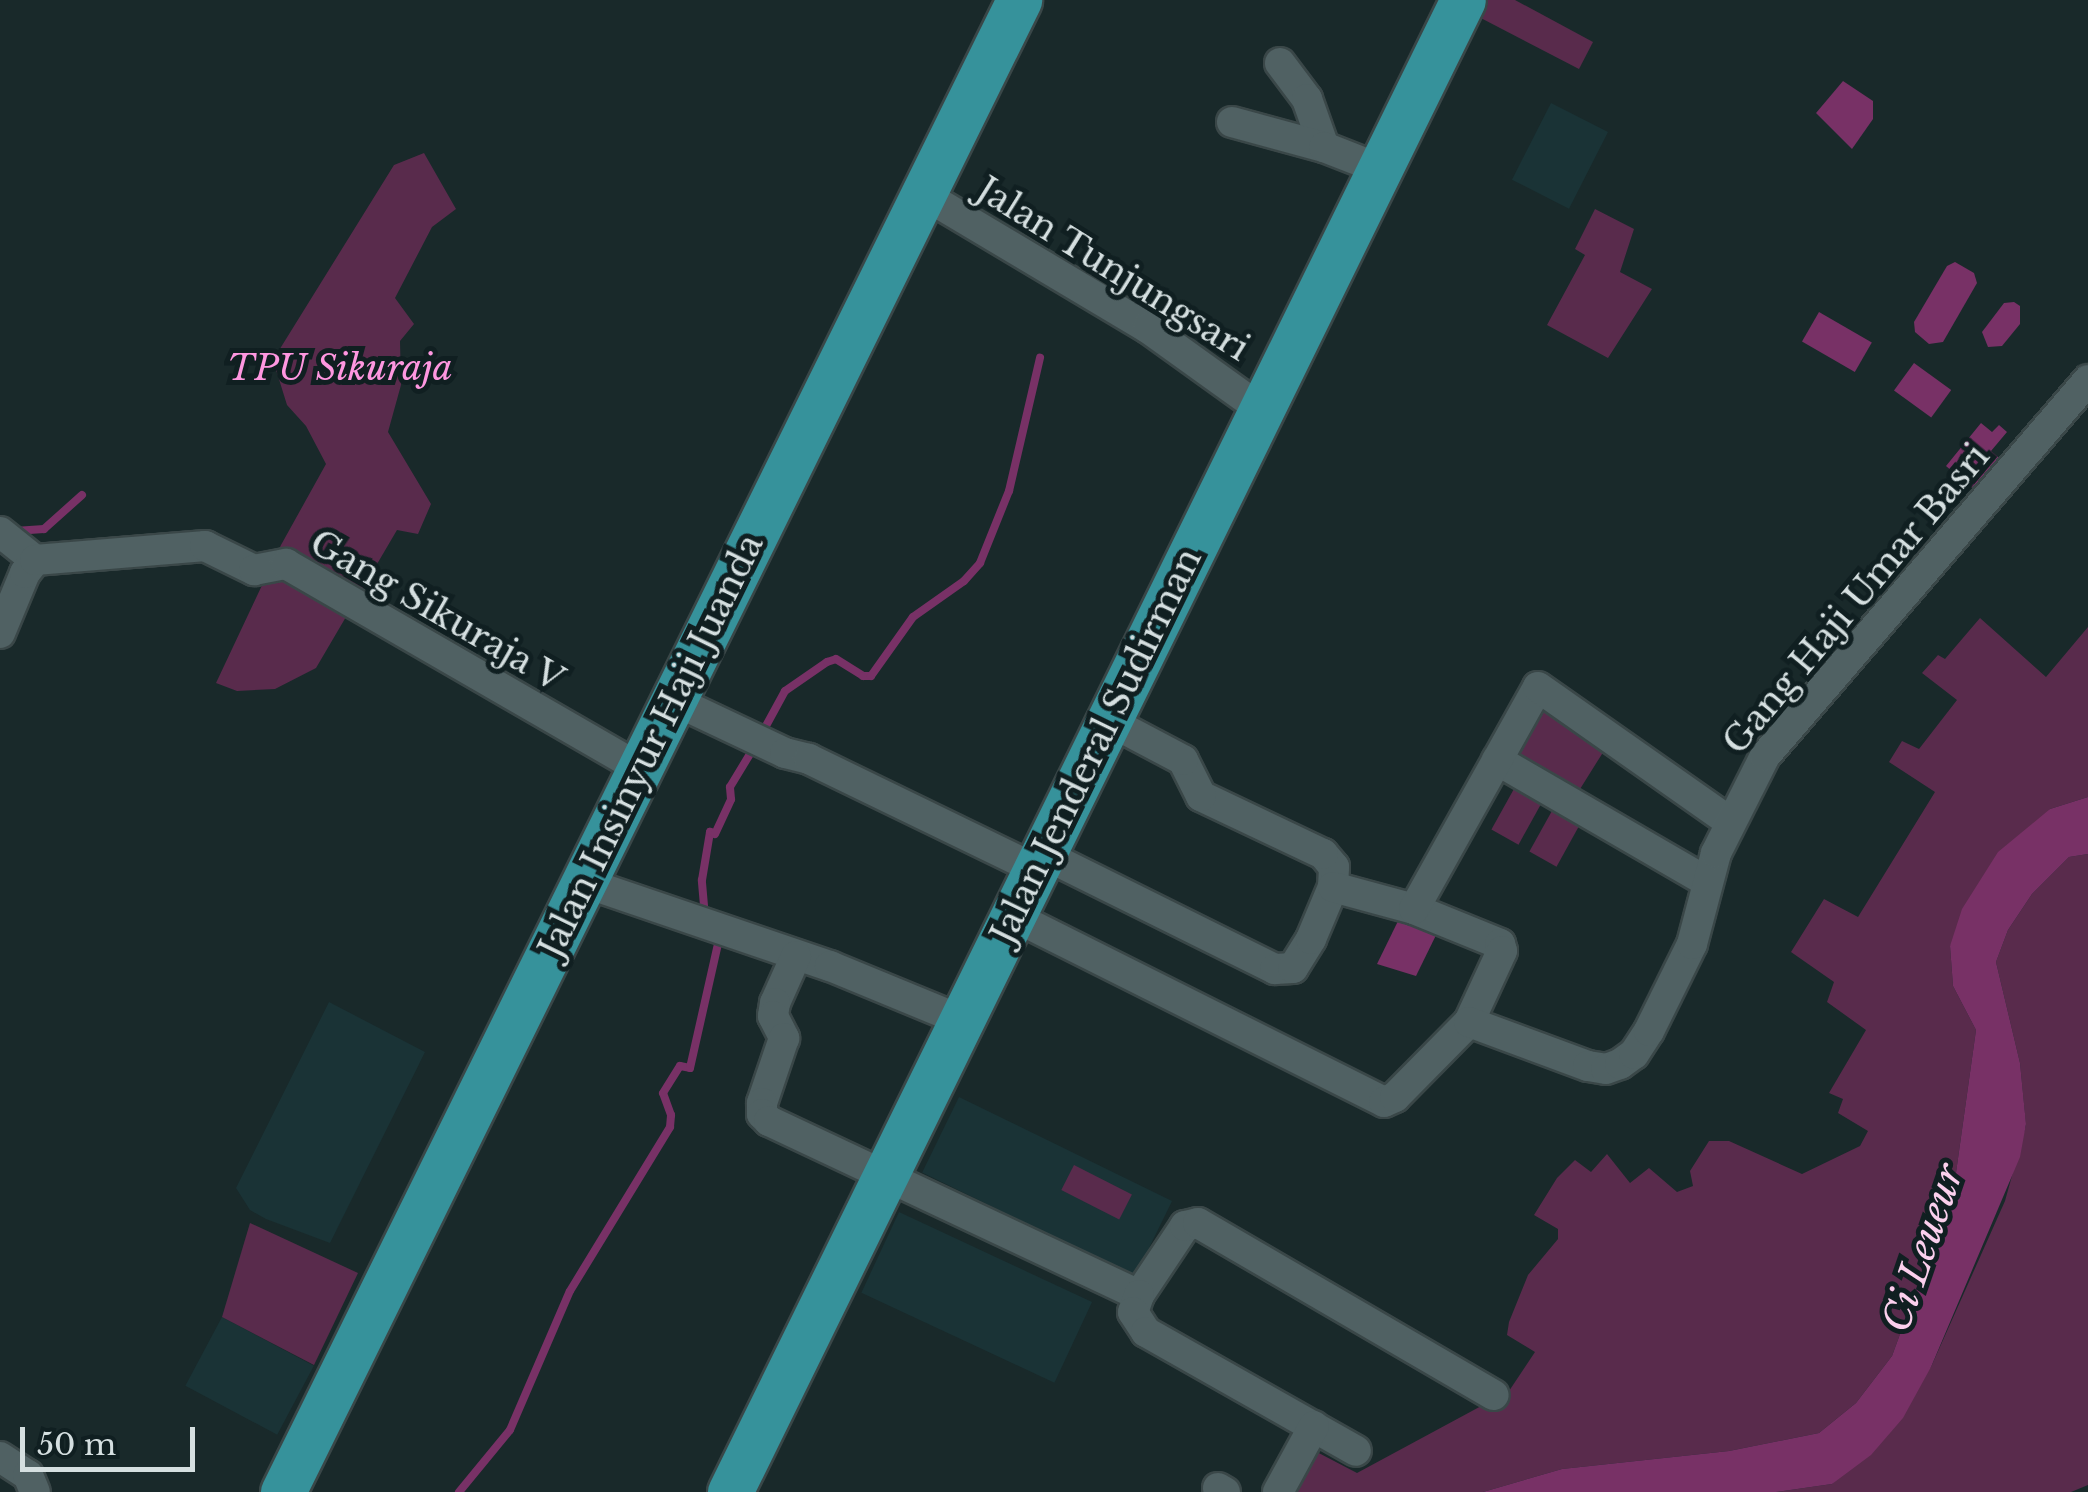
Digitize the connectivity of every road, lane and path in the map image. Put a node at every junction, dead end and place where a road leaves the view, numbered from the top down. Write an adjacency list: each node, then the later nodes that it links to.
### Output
1 (1019, 0): 7 (highway, Jalan Insinyur Haji Juanda)
2 (1462, 0): 6 (highway, Jalan Jenderal Sudirman)
3 (1280, 63): 5 (street)
4 (1232, 122): 5 (street)
5 (1324, 147): 6 (street)
6 (1380, 169): 9 (highway, Jalan Jenderal Sudirman)
7 (923, 194): 9 (street, Jalan Tunjungsari); 12 (highway, Jalan Insinyur Haji Juanda)
8 (2088, 380): 16 (street, Gang Haji Umar Basri)
9 (1262, 410): 13 (highway, Jalan Jenderal Sudirman)
10 (9, 543): 11 (street, Gang Sikuraja V); 15 (street, Gang Sikuraja V)
11 (0, 633)
12 (673, 700): 15 (highway, Jalan Insinyur Haji Juanda); 17 (street)
13 (1108, 721): 17 (highway, Jalan Jenderal Sudirman); 20 (street)
14 (1497, 760): 16 (street); 18 (street); 21 (street)
15 (640, 768): 19 (highway, Jalan Insinyur Haji Juanda)
16 (1730, 822): 18 (street, Gang Haji Umar Basri)
17 (1040, 861): 20 (street); 22 (highway, Jalan Jenderal Sudirman)
18 (1706, 881): 25 (street, Gang Haji Umar Basri)
19 (584, 882): 23 (street); 33 (highway, Jalan Insinyur Haji Juanda)
20 (1334, 886): 21 (street)
21 (1414, 909): 25 (street)
22 (1013, 916): 24 (highway, Jalan Jenderal Sudirman); 25 (street)
23 (796, 956): 24 (street); 26 (street)
24 (961, 1020): 26 (highway, Jalan Jenderal Sudirman)
25 (1468, 1022)
26 (885, 1176): 27 (street); 34 (highway, Jalan Jenderal Sudirman)
27 (1139, 1295): 28 (street); 29 (street)
28 (1494, 1394)
29 (1314, 1426): 30 (street); 35 (street)
30 (1356, 1451)
31 (0, 1457): 32 (street)
32 (36, 1492)
33 (282, 1492)
34 (730, 1492)
35 (1278, 1492)

